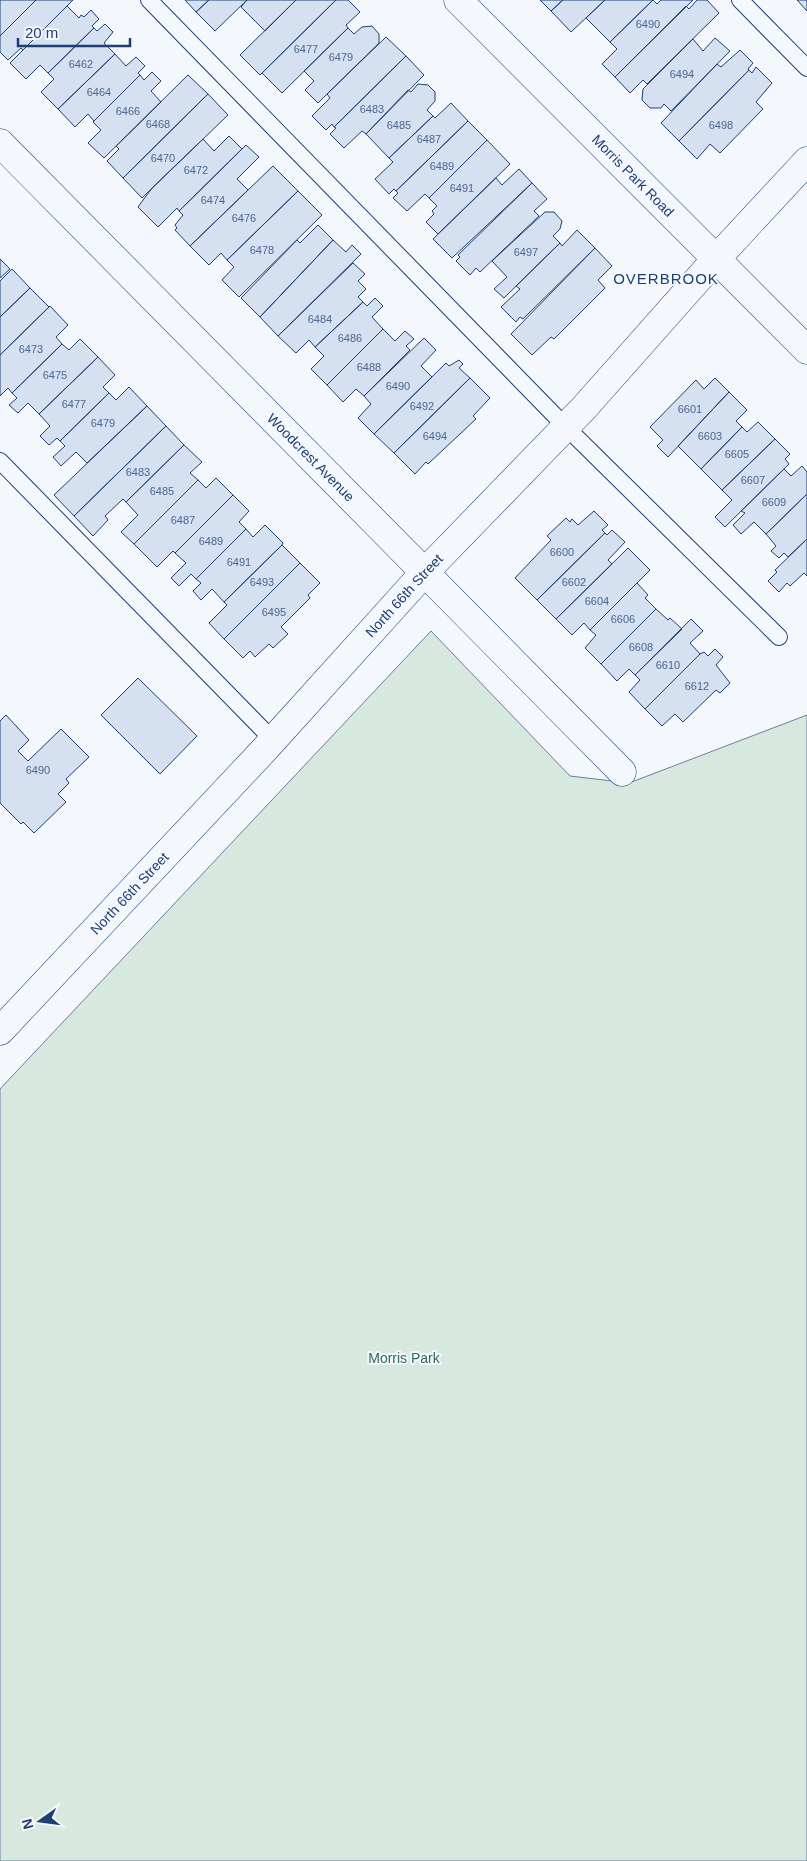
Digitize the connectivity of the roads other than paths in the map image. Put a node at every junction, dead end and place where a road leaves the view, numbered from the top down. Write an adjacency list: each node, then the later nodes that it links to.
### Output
1 (149, 0): 9 (lane)
2 (458, 0): 7 (street, Morris Park Road)
3 (740, 0): 4 (lane)
4 (807, 68)
5 (0, 143): 11 (street, Woodcrest Avenue)
6 (807, 160): 7 (street, North 66th Street)
7 (716, 259): 8 (street, Morris Park Road); 9 (street, North 66th Street)
8 (807, 350)
9 (566, 427): 11 (street, North 66th Street); 12 (lane)
10 (0, 461): 13 (lane)
11 (424, 573): 13 (street, North 66th Street); 14 (street, Woodcrest Avenue)
12 (778, 637)
13 (273, 740): 15 (street, North 66th Street)
14 (622, 772)
15 (5, 1015)

